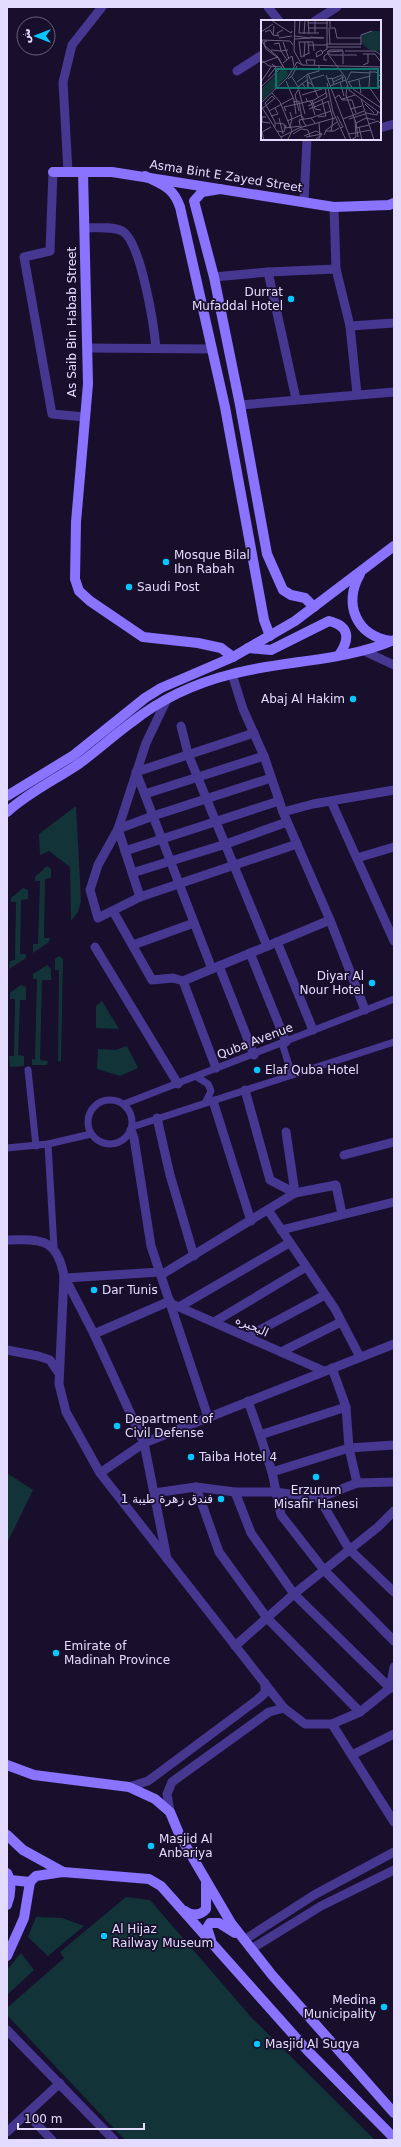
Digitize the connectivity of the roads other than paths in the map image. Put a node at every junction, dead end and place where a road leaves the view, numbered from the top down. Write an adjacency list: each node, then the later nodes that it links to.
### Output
1 (102, 7): 12 (street)
2 (268, 7): 4 (street)
3 (337, 7): 5 (street)
4 (278, 20)
5 (317, 20)
6 (261, 56): 7 (street)
7 (237, 72)
8 (394, 124): 9 (street)
9 (381, 128)
10 (307, 140): 17 (street)
11 (53, 172): 12 (main road, Asma Bint E Zayed Street); 34 (street)
12 (68, 172): 13 (main road, Asma Bint E Zayed Street)
13 (83, 172): 14 (main road, Asma Bint E Zayed Street); 21 (main road, As Saib Bin Habab Street)
14 (146, 176): 15 (main road, Asma Bint E Zayed Street); 19 (main road)
15 (220, 189): 16 (main road); 17 (main road, Asma Bint E Zayed Street)
16 (194, 201): 19 (main road); 24 (main road)
17 (304, 202): 20 (main road, Asma Bint E Zayed Street)
18 (394, 203): 20 (main road, Asma Bint E Zayed Street)
19 (179, 205): 29 (main road)
20 (334, 207): 22 (street)
21 (85, 228): 27 (main road, As Saib Bin Habab Street); 28 (street)
22 (336, 269): 23 (street); 26 (street)
23 (268, 272): 24 (street); 32 (street)
24 (214, 277): 33 (main road)
25 (394, 323): 26 (street)
26 (350, 326): 31 (street)
27 (87, 348): 28 (street); 34 (main road, As Saib Bin Habab Street)
28 (156, 348): 29 (street)
29 (212, 349): 37 (main road)
30 (394, 392): 31 (street)
31 (357, 394): 32 (street)
32 (296, 399): 33 (street)
33 (240, 404): 36 (main road)
34 (84, 417): 45 (main road, As Saib Bin Habab Street)
35 (394, 546): 38 (main road)
36 (267, 554): 37 (main road); 39 (main road)
37 (253, 556): 40 (main road)
38 (362, 570): 39 (main road); 41 (main road)
39 (314, 608): 40 (main road)
40 (270, 636): 42 (main road)
41 (393, 640): 43 (main road)
42 (248, 648): 44 (main road); 45 (main road)
43 (364, 651): 44 (main road); 46 (street)
44 (339, 655): 47 (main road)
45 (233, 657): 58 (main road)
46 (394, 665)
47 (232, 674): 48 (main road); 50 (street)
48 (167, 699): 53 (street); 62 (main road)
49 (181, 726): 51 (street)
50 (254, 733): 51 (street); 52 (street)
51 (188, 754): 53 (street); 54 (street)
52 (264, 756): 54 (street); 55 (street)
53 (136, 772): 57 (street); 67 (street)
54 (198, 778): 57 (street); 59 (street)
55 (271, 778): 59 (street); 60 (street)
56 (394, 790): 61 (street)
57 (145, 794): 64 (street)
58 (7, 796)
59 (207, 799): 64 (street); 65 (street)
60 (279, 801): 63 (street); 65 (street)
61 (331, 801): 63 (street); 73 (street)
62 (7, 812)
63 (283, 812): 66 (street)
64 (153, 816): 67 (street); 68 (street)
65 (216, 821): 68 (street); 69 (street)
66 (287, 822): 69 (street); 70 (street)
67 (118, 829): 72 (street); 79 (street)
68 (162, 838): 72 (street); 74 (street)
69 (226, 844): 74 (street); 75 (street)
70 (297, 844): 75 (street); 80 (street)
71 (394, 847): 73 (street)
72 (125, 851): 76 (street)
73 (357, 858): 82 (street)
74 (170, 862): 76 (street); 77 (street)
75 (235, 865): 77 (street); 85 (street)
76 (132, 873): 78 (street)
77 (179, 884): 78 (street); 81 (street)
78 (140, 897): 79 (street)
79 (113, 911): 84 (street)
80 (330, 920): 83 (street); 91 (street)
81 (194, 923): 84 (street); 88 (street)
82 (393, 936)
83 (277, 942): 85 (street); 92 (street)
84 (132, 945): 89 (street)
85 (267, 946): 87 (street)
86 (95, 947): 100 (street)
87 (250, 953): 88 (street); 94 (street)
88 (215, 967): 89 (street); 95 (street)
89 (183, 981): 96 (street)
90 (394, 999): 91 (street, Quba Avenue)
91 (365, 1010): 92 (street, Quba Avenue)
92 (313, 1030): 94 (street, Quba Avenue)
93 (394, 1042): 98 (street)
94 (284, 1043): 95 (street, Quba Avenue); 98 (street)
95 (254, 1055): 96 (street, Quba Avenue)
96 (216, 1068): 99 (street, Quba Avenue)
97 (28, 1070): 110 (street)
98 (292, 1075): 101 (street)
99 (197, 1077): 100 (street, Quba Avenue); 102 (street)
100 (178, 1084): 103 (street, Quba Avenue)
101 (245, 1090): 102 (street); 113 (street)
102 (209, 1102): 104 (street); 117 (street)
103 (124, 1104): 105 (street); 107 (street)
104 (157, 1118): 105 (street); 122 (street)
105 (132, 1129): 107 (street); 124 (street)
106 (286, 1132): 113 (street)
107 (91, 1134): 109 (street)
108 (394, 1142): 112 (street)
109 (48, 1144): 110 (street); 121 (street)
110 (36, 1146): 111 (street)
111 (7, 1148)
112 (344, 1155)
113 (295, 1194): 115 (street); 116 (street)
114 (394, 1202): 116 (street)
115 (268, 1210): 117 (street); 118 (street)
116 (342, 1214): 118 (street)
117 (251, 1221): 122 (street)
118 (280, 1230): 120 (street)
119 (7, 1240): 121 (street)
120 (289, 1243): 123 (street); 128 (street)
121 (54, 1248): 125 (street)
122 (194, 1256): 124 (street)
123 (306, 1267): 126 (street); 129 (street)
124 (161, 1274): 125 (street); 127 (street)
125 (65, 1277): 131 (street); 138 (street)
126 (326, 1295): 130 (street); 132 (street)
127 (170, 1302): 128 (street, البحيره); 131 (street); 141 (street)
128 (179, 1307): 129 (street, البحيره)
129 (214, 1322): 132 (street, البحيره)
130 (342, 1322): 135 (street); 136 (street)
131 (94, 1334): 143 (street)
132 (247, 1337): 135 (street, البحيره)
133 (394, 1344): 136 (street)
134 (7, 1350): 138 (street)
135 (281, 1352): 137 (street, البحيره)
136 (360, 1357): 137 (street)
137 (328, 1370): 139 (street); 140 (street)
138 (58, 1372): 147 (street)
139 (248, 1401): 141 (street); 142 (street)
140 (346, 1407): 142 (street); 145 (street)
141 (208, 1417): 143 (street)
142 (260, 1435): 146 (street)
143 (144, 1443): 147 (street); 153 (street)
144 (394, 1445): 145 (street)
145 (349, 1448): 146 (street); 149 (street)
146 (272, 1472): 152 (street)
147 (100, 1473): 157 (street)
148 (394, 1482): 149 (street)
149 (357, 1483): 154 (street)
150 (196, 1487): 151 (street); 153 (street); 161 (street)
151 (235, 1492): 152 (street); 160 (street)
152 (275, 1492): 154 (street); 158 (street)
153 (154, 1493): 157 (street)
154 (319, 1498): 156 (street)
155 (394, 1510): 156 (street)
156 (349, 1549): 158 (street); 159 (street)
157 (168, 1562): 163 (street)
158 (324, 1570): 160 (street); 162 (street)
159 (394, 1592)
160 (294, 1594): 161 (street); 166 (street)
161 (267, 1618): 163 (street); 168 (street)
162 (394, 1641)
163 (235, 1646): 165 (street)
164 (394, 1667): 166 (street)
165 (264, 1683): 167 (street); 173 (street)
166 (392, 1688): 168 (street)
167 (284, 1708): 169 (street); 174 (street)
168 (360, 1712): 169 (street)
169 (332, 1724): 171 (street)
170 (394, 1734): 171 (street)
171 (352, 1756): 175 (street)
172 (7, 1765): 173 (main road)
173 (129, 1786): 174 (main road)
174 (170, 1812): 182 (main road)
175 (394, 1822)
176 (7, 1835): 179 (main road)
177 (394, 1852): 183 (street)
178 (394, 1870): 185 (street)
179 (63, 1872): 181 (main road); 186 (main road)
180 (8, 1874): 181 (main road); 184 (main road)
181 (30, 1882): 189 (main road)
182 (206, 1882): 186 (main road); 187 (main road)
183 (314, 1895): 185 (street); 187 (street)
184 (7, 1905)
185 (321, 1906): 188 (street)
186 (182, 1909): 190 (main road)
187 (244, 1940): 188 (main road); 190 (main road)
188 (251, 1949): 193 (main road)
189 (7, 1956)
190 (226, 1961): 196 (main road)
191 (7, 2030): 192 (street)
192 (60, 2083): 194 (street); 198 (street)
193 (394, 2113)
194 (27, 2114): 195 (street); 197 (street)
195 (7, 2132)
196 (394, 2138)
197 (52, 2140)
198 (114, 2140)

